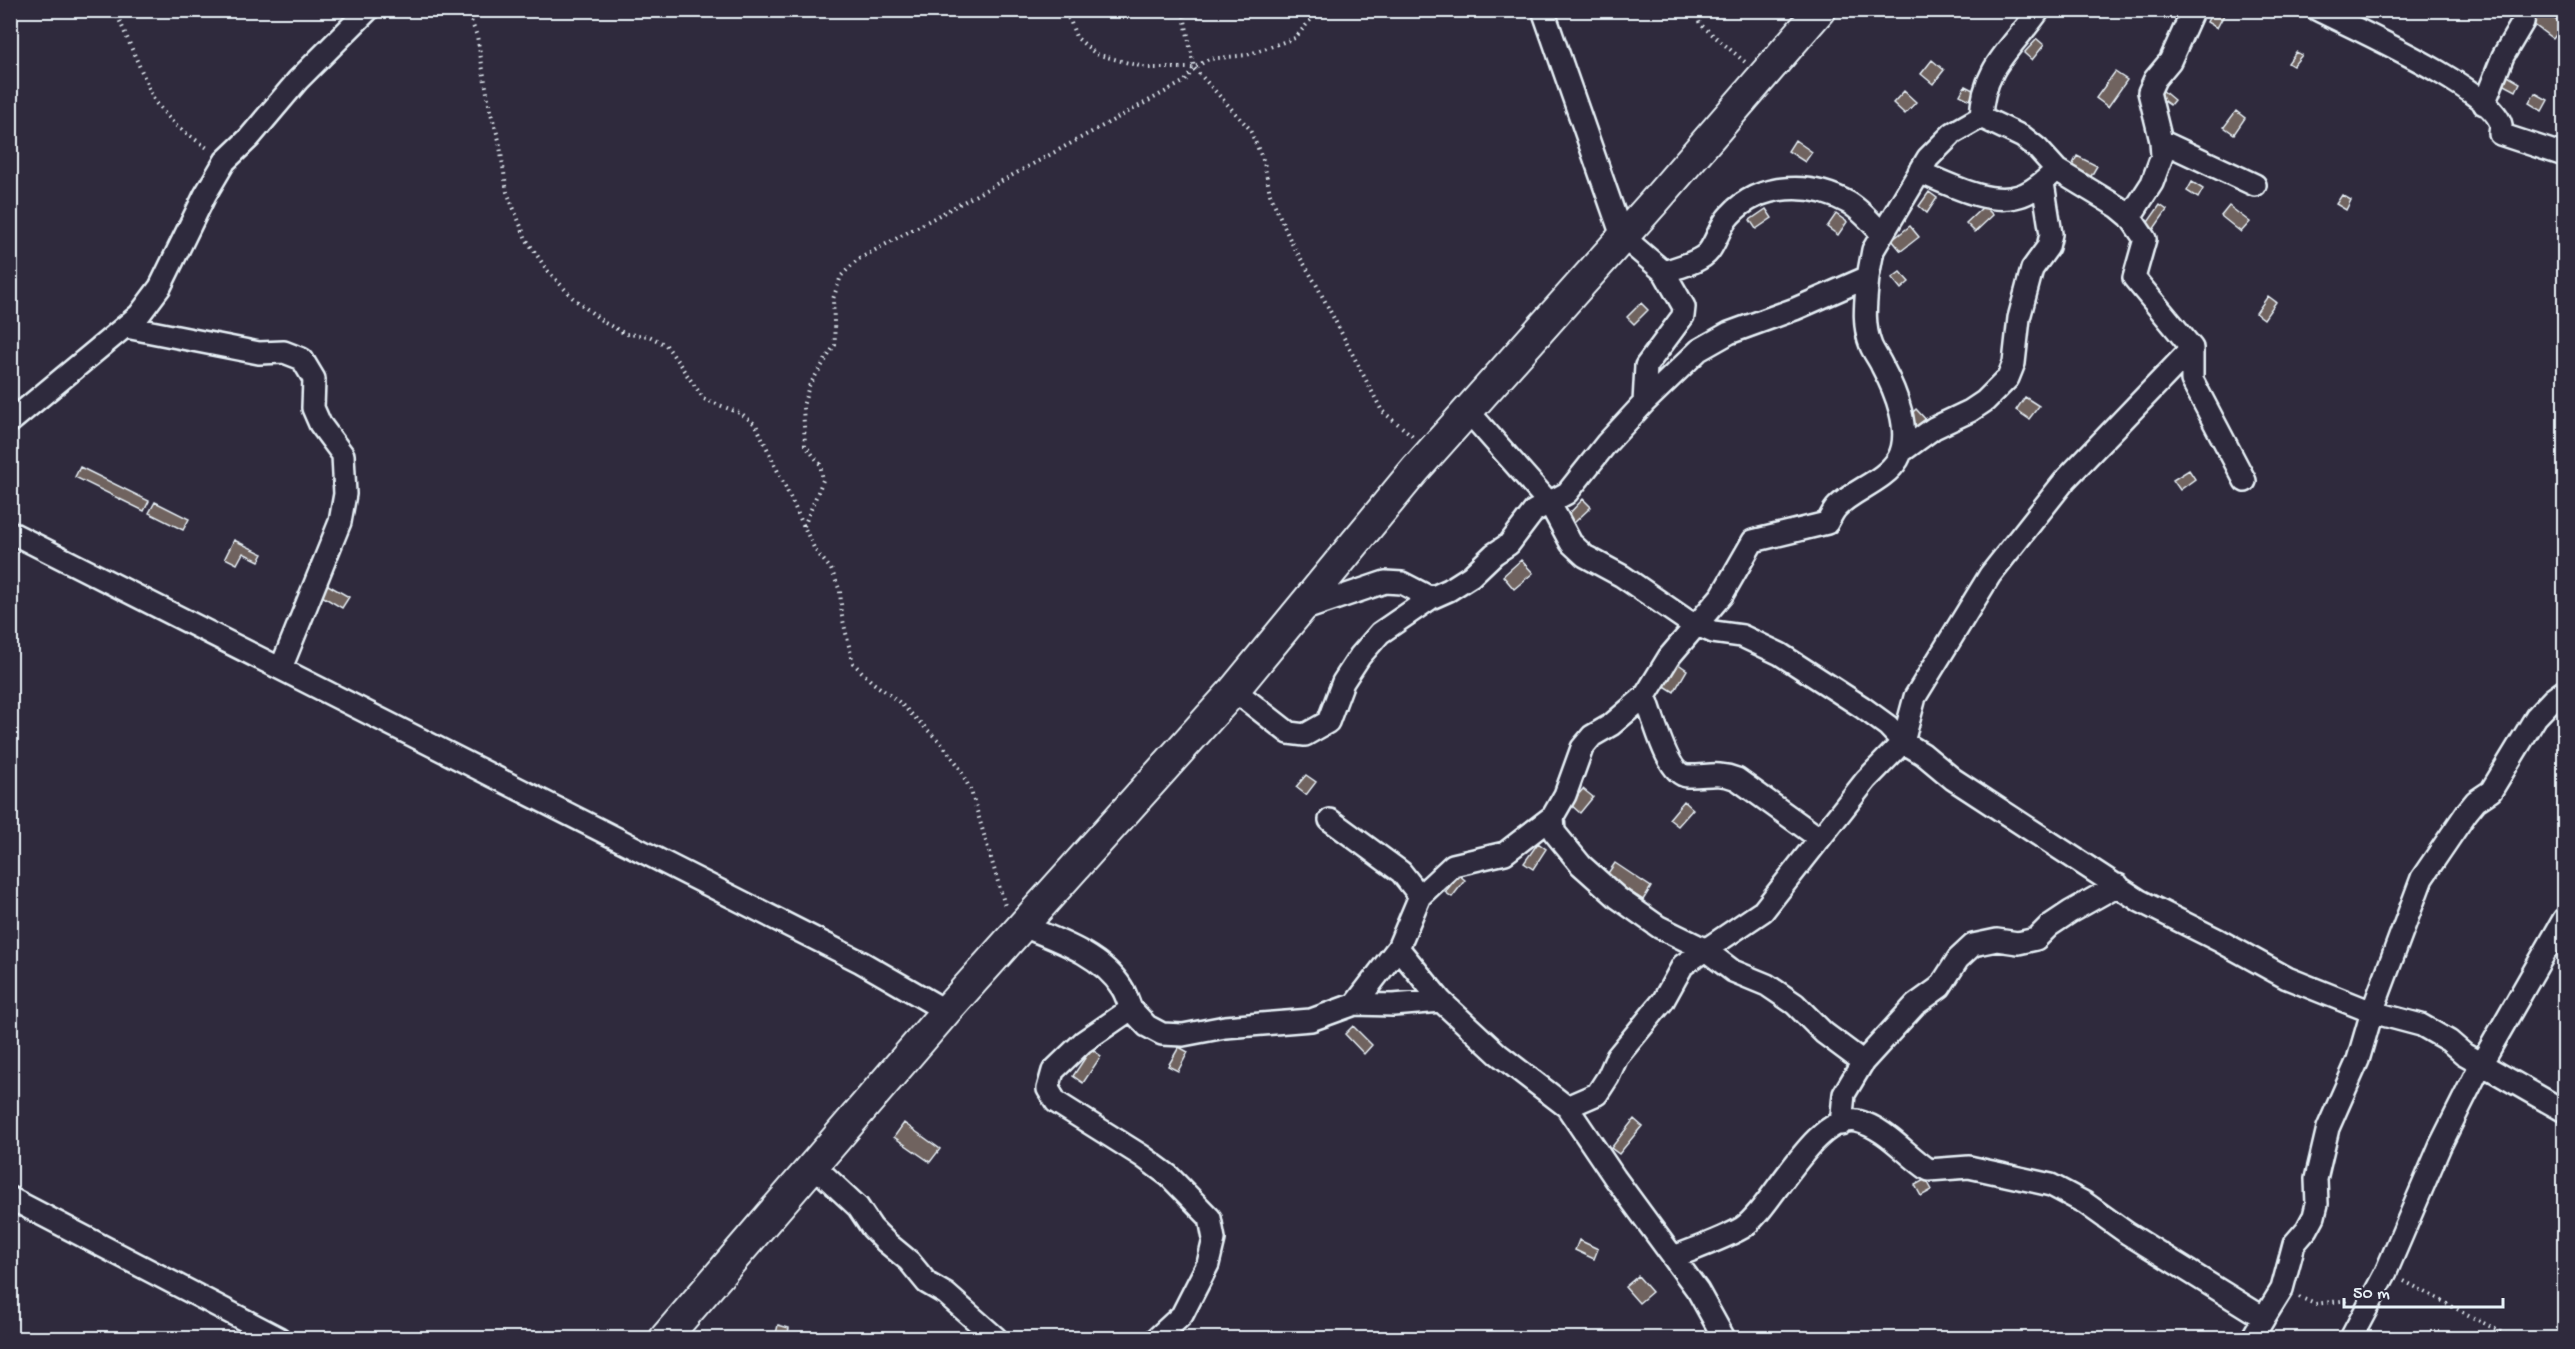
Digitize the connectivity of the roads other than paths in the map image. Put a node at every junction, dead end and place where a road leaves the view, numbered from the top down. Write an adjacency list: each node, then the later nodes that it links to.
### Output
1 (368, 10): 20 (street)
2 (1544, 10): 17 (street)
3 (1820, 10): 17 (main road)
4 (2039, 10): 9 (street)
5 (2193, 10): 10 (street)
6 (2318, 10): 8 (street)
7 (2525, 10): 8 (street)
8 (2484, 104): 11 (street)
9 (1981, 117): 12 (street); 13 (street)
10 (2161, 141): 14 (street); 15 (street)
11 (2565, 154)
12 (1919, 172): 13 (street); 16 (street)
13 (2050, 176): 15 (street); 25 (street)
14 (2255, 185)
15 (2130, 217): 21 (street)
16 (1882, 234): 18 (street); 19 (street)
17 (1622, 236): 18 (street); 23 (main road)
18 (1664, 272): 22 (street)
19 (1868, 277): 22 (street); 25 (street)
20 (126, 327): 24 (street); 32 (street)
21 (2192, 348): 26 (street); 36 (street)
22 (1644, 403): 27 (street)
23 (1468, 411): 27 (street); 30 (main road)
24 (10, 422)
25 (1901, 452): 31 (street)
26 (2245, 481)
27 (1550, 504): 29 (street); 31 (street)
28 (10, 532): 32 (street)
29 (1431, 598): 30 (street); 33 (street)
30 (1296, 613): 33 (main road)
31 (1697, 625): 35 (street); 36 (street)
32 (281, 668): 49 (street)
33 (1234, 690): 43 (main road)
34 (2565, 691): 50 (street)
35 (1645, 696): 37 (street); 39 (street)
36 (1903, 742): 39 (street); 40 (street)
37 (1553, 816): 41 (street); 45 (street)
38 (1330, 820): 41 (street)
39 (1819, 837): 45 (street)
40 (2118, 885): 50 (street); 51 (street)
41 (1420, 896): 44 (street)
42 (2565, 919): 52 (street)
43 (1023, 926): 48 (street); 49 (main road)
44 (1398, 948): 46 (street); 47 (street)
45 (1704, 950): 51 (street); 53 (street)
46 (1441, 1001): 47 (street); 53 (street)
47 (1355, 1004): 48 (street)
48 (1131, 1009): 63 (street)
49 (946, 1011): 56 (main road)
50 (2372, 1012): 52 (street); 59 (street)
51 (1863, 1062): 55 (street)
52 (2481, 1064): 54 (street); 66 (street)
53 (1568, 1107): 58 (street)
54 (2565, 1111)
55 (1841, 1124): 58 (street); 59 (street)
56 (813, 1165): 61 (main road); 62 (street)
57 (10, 1198): 60 (street)
58 (1674, 1257): 64 (street)
59 (2264, 1318): 65 (street)
60 (279, 1338)
61 (665, 1338)
62 (996, 1338)
63 (1157, 1338)
64 (1724, 1338)
65 (2252, 1338)
66 (2351, 1338)

